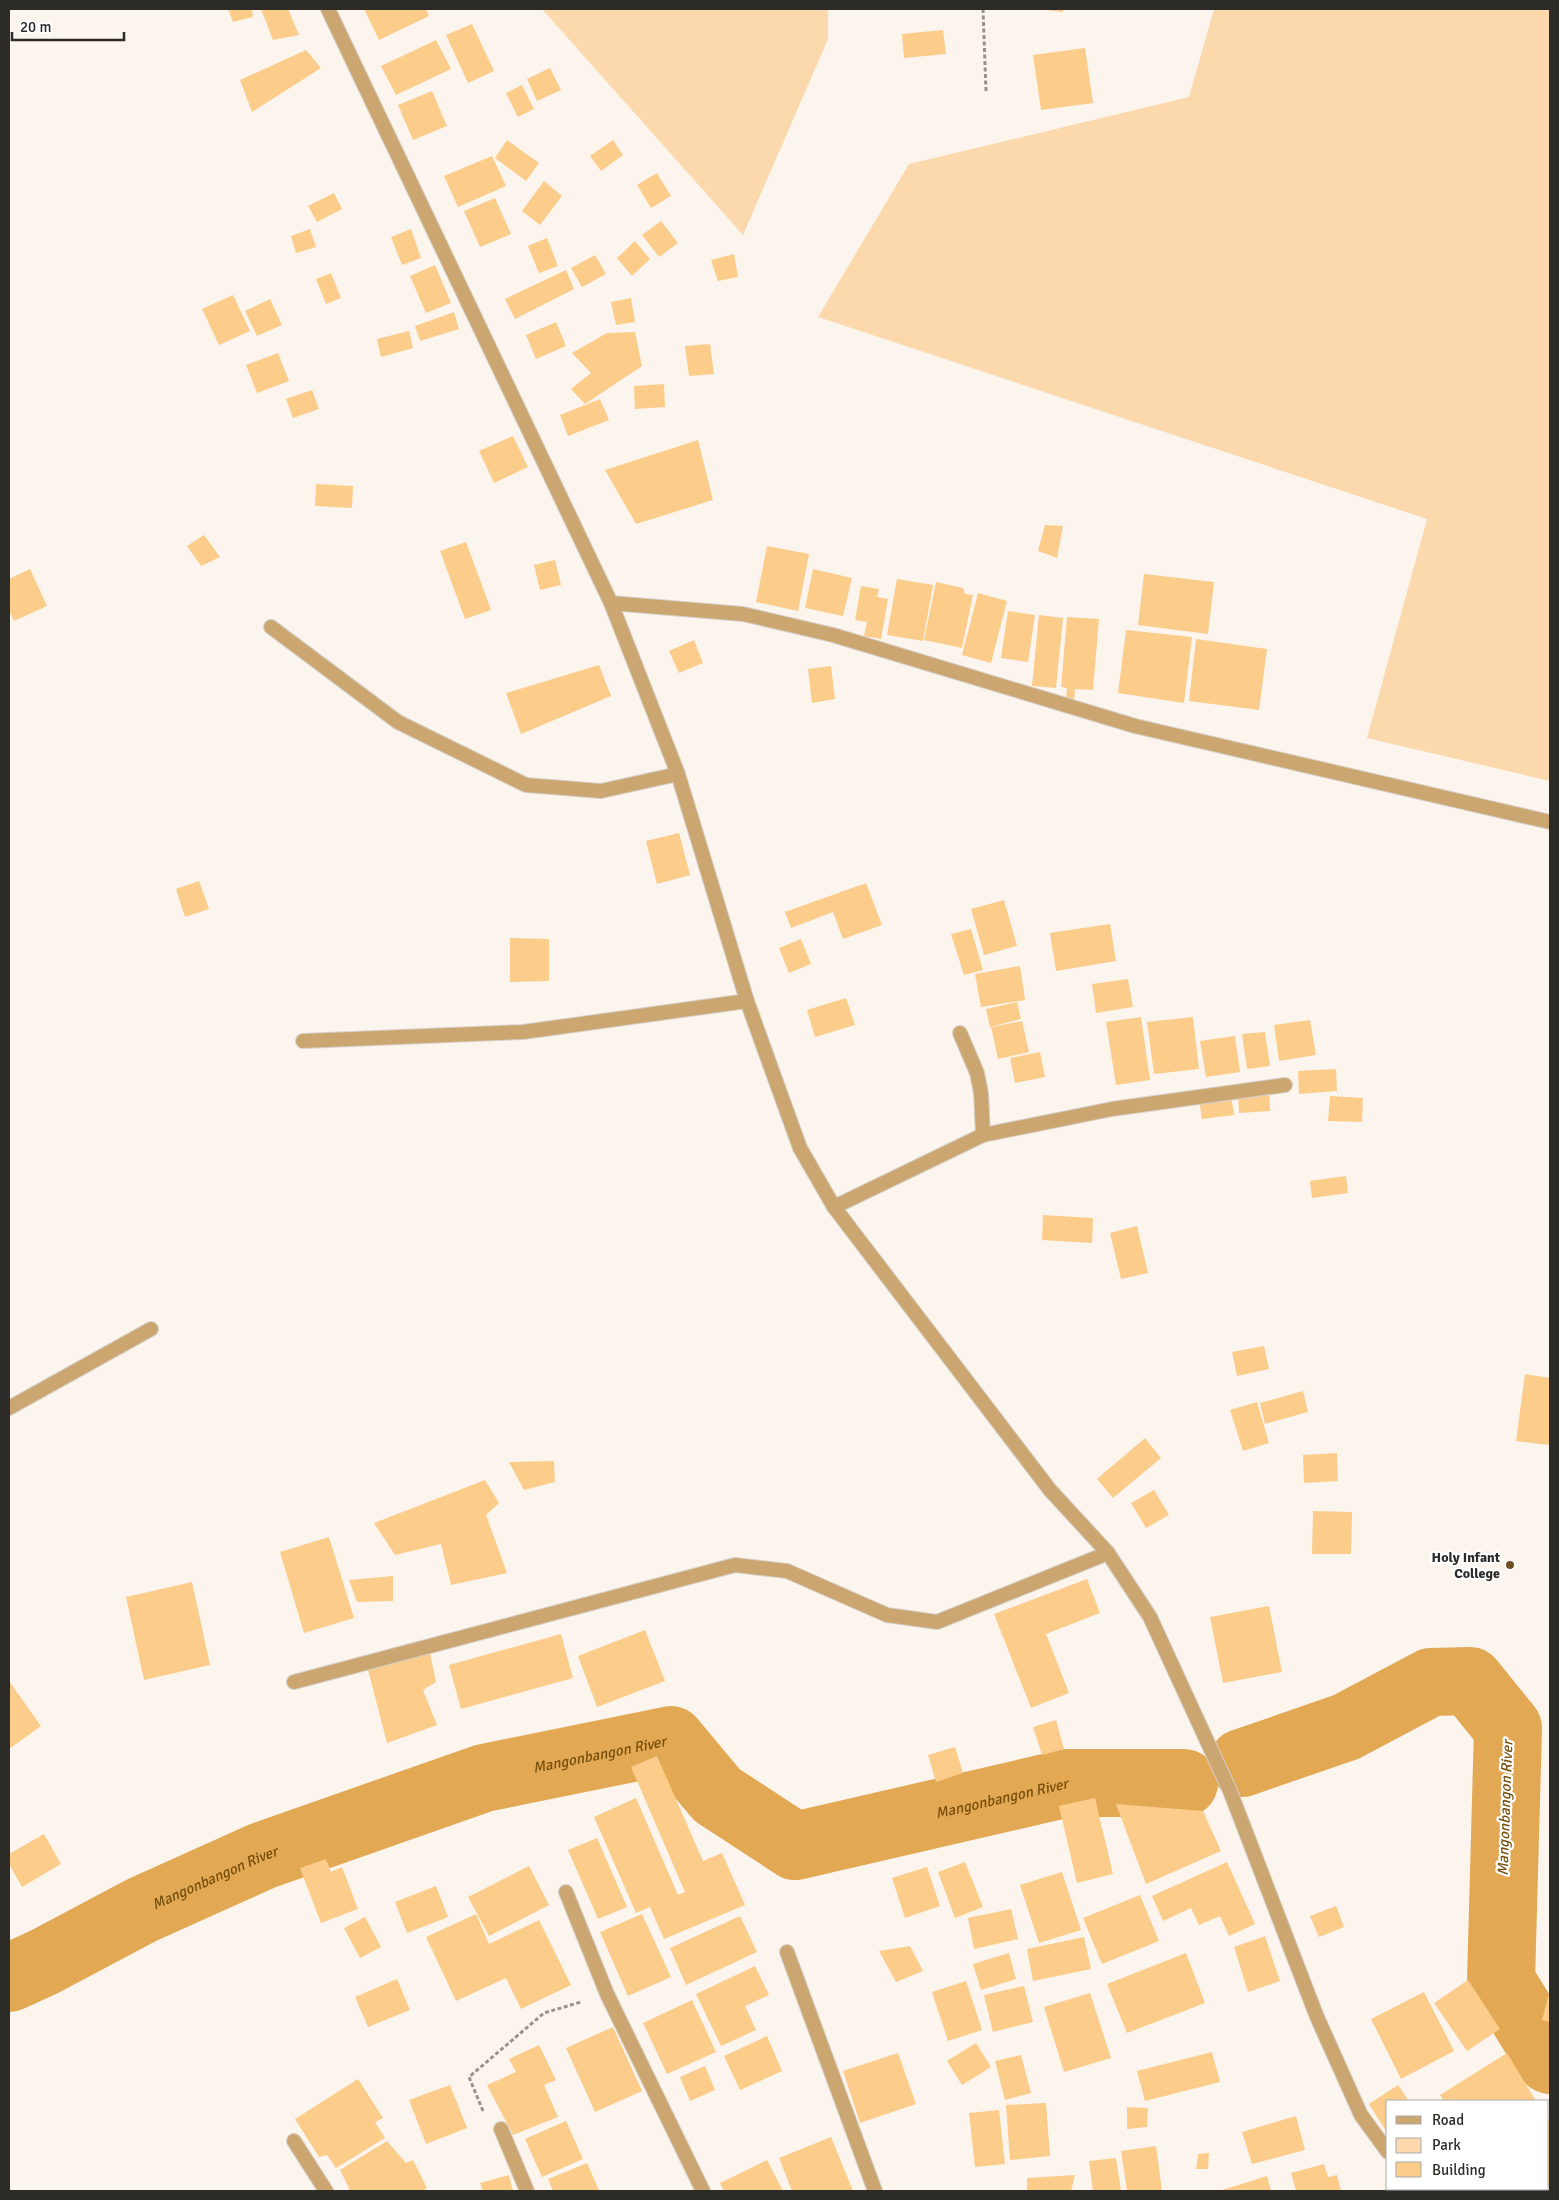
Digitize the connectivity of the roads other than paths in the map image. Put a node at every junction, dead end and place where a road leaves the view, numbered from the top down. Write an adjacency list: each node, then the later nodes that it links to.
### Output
1 (328, 9): 2 (street)
2 (611, 603): 4 (street); 5 (street)
3 (271, 627): 4 (street)
4 (678, 774): 6 (street)
5 (1550, 822)
6 (746, 1001): 8 (street); 11 (street)
7 (960, 1033): 10 (street)
8 (303, 1041)
9 (1285, 1085): 10 (street)
10 (983, 1135): 11 (street)
11 (834, 1207): 14 (street)
12 (151, 1329): 13 (street)
13 (9, 1408)
14 (1108, 1553): 15 (street); 20 (street)
15 (294, 1682)
16 (566, 1892): 23 (street)
17 (787, 1952): 24 (street)
18 (501, 2129): 22 (street)
19 (294, 2140): 21 (street)
20 (1386, 2149)
21 (326, 2191)
22 (527, 2191)
23 (703, 2191)
24 (875, 2191)

